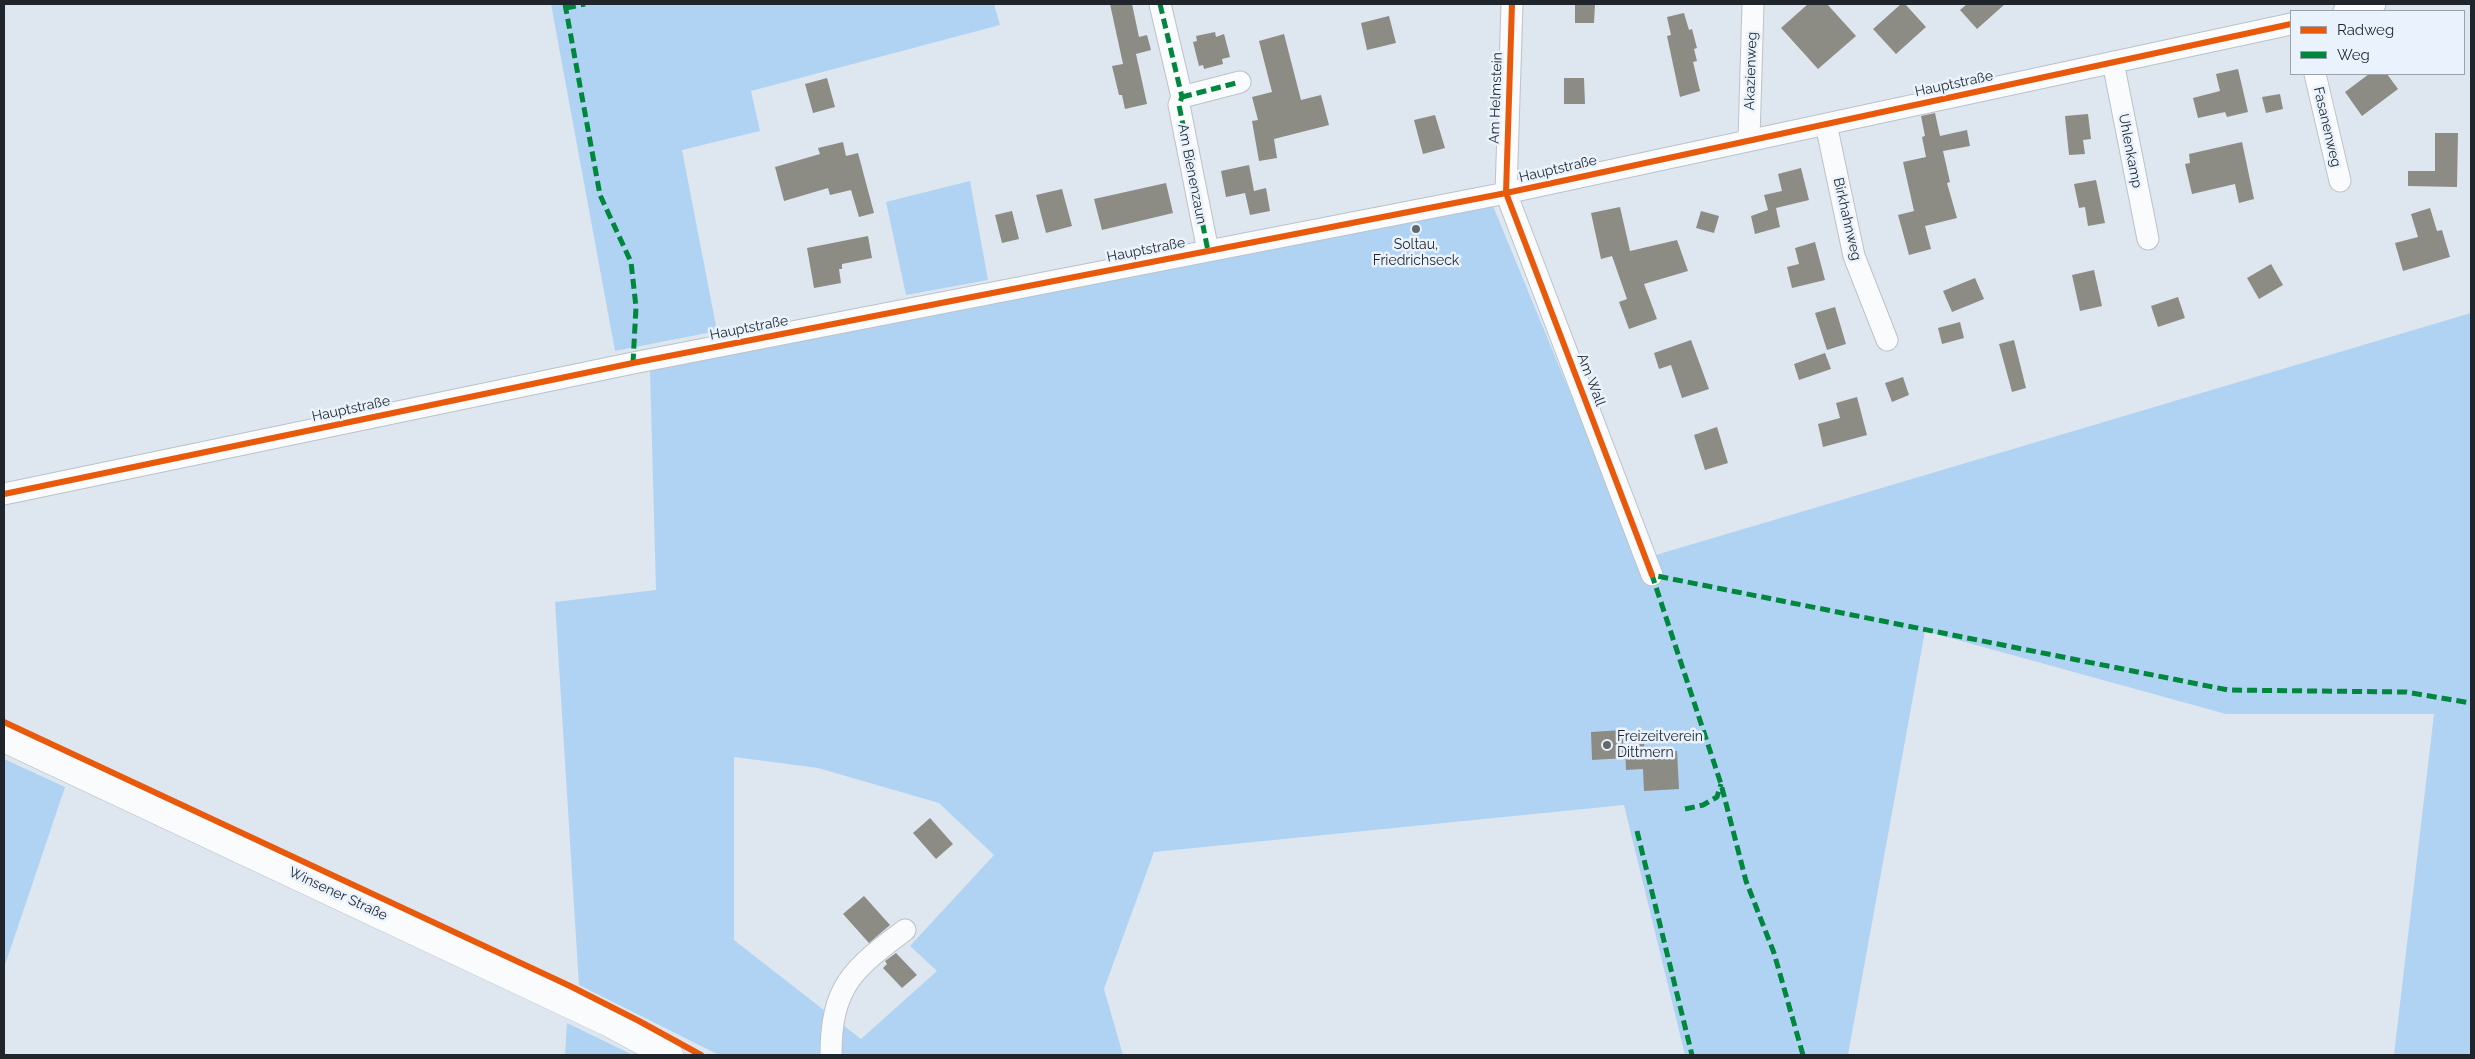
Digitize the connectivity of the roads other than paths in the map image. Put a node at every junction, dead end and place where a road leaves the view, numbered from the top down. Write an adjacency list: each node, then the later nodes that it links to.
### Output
1 (1161, 4): 10 (street, Am Bienenzaun)
2 (1512, 4): 14 (street, Am Helmstein)
3 (1753, 4): 12 (street, Akazienweg)
4 (2375, 4): 5 (street)
5 (2348, 10)
6 (2290, 24): 7 (street, Hauptstraße)
7 (2113, 62): 11 (street, Hauptstraße); 15 (street, Uhlenkamp)
8 (2315, 75): 13 (street, Fasanenweg)
9 (1240, 82): 10 (street)
10 (1182, 97): 16 (street, Am Bienenzaun)
11 (1826, 124): 12 (street, Hauptstraße); 17 (street, Birkhahnweg)
12 (1749, 139): 14 (street, Hauptstraße)
13 (2340, 181)
14 (1506, 193): 16 (street, Hauptstraße); 19 (street, Am Wall)
15 (2148, 240)
16 (1208, 251): 18 (street, Hauptstraße)
17 (1887, 340)
18 (4, 494)
19 (1652, 575)
20 (4, 738): 22 (main road, Winsener Straße)
21 (905, 930): 23 (street)
22 (669, 1055)
23 (831, 1055)

